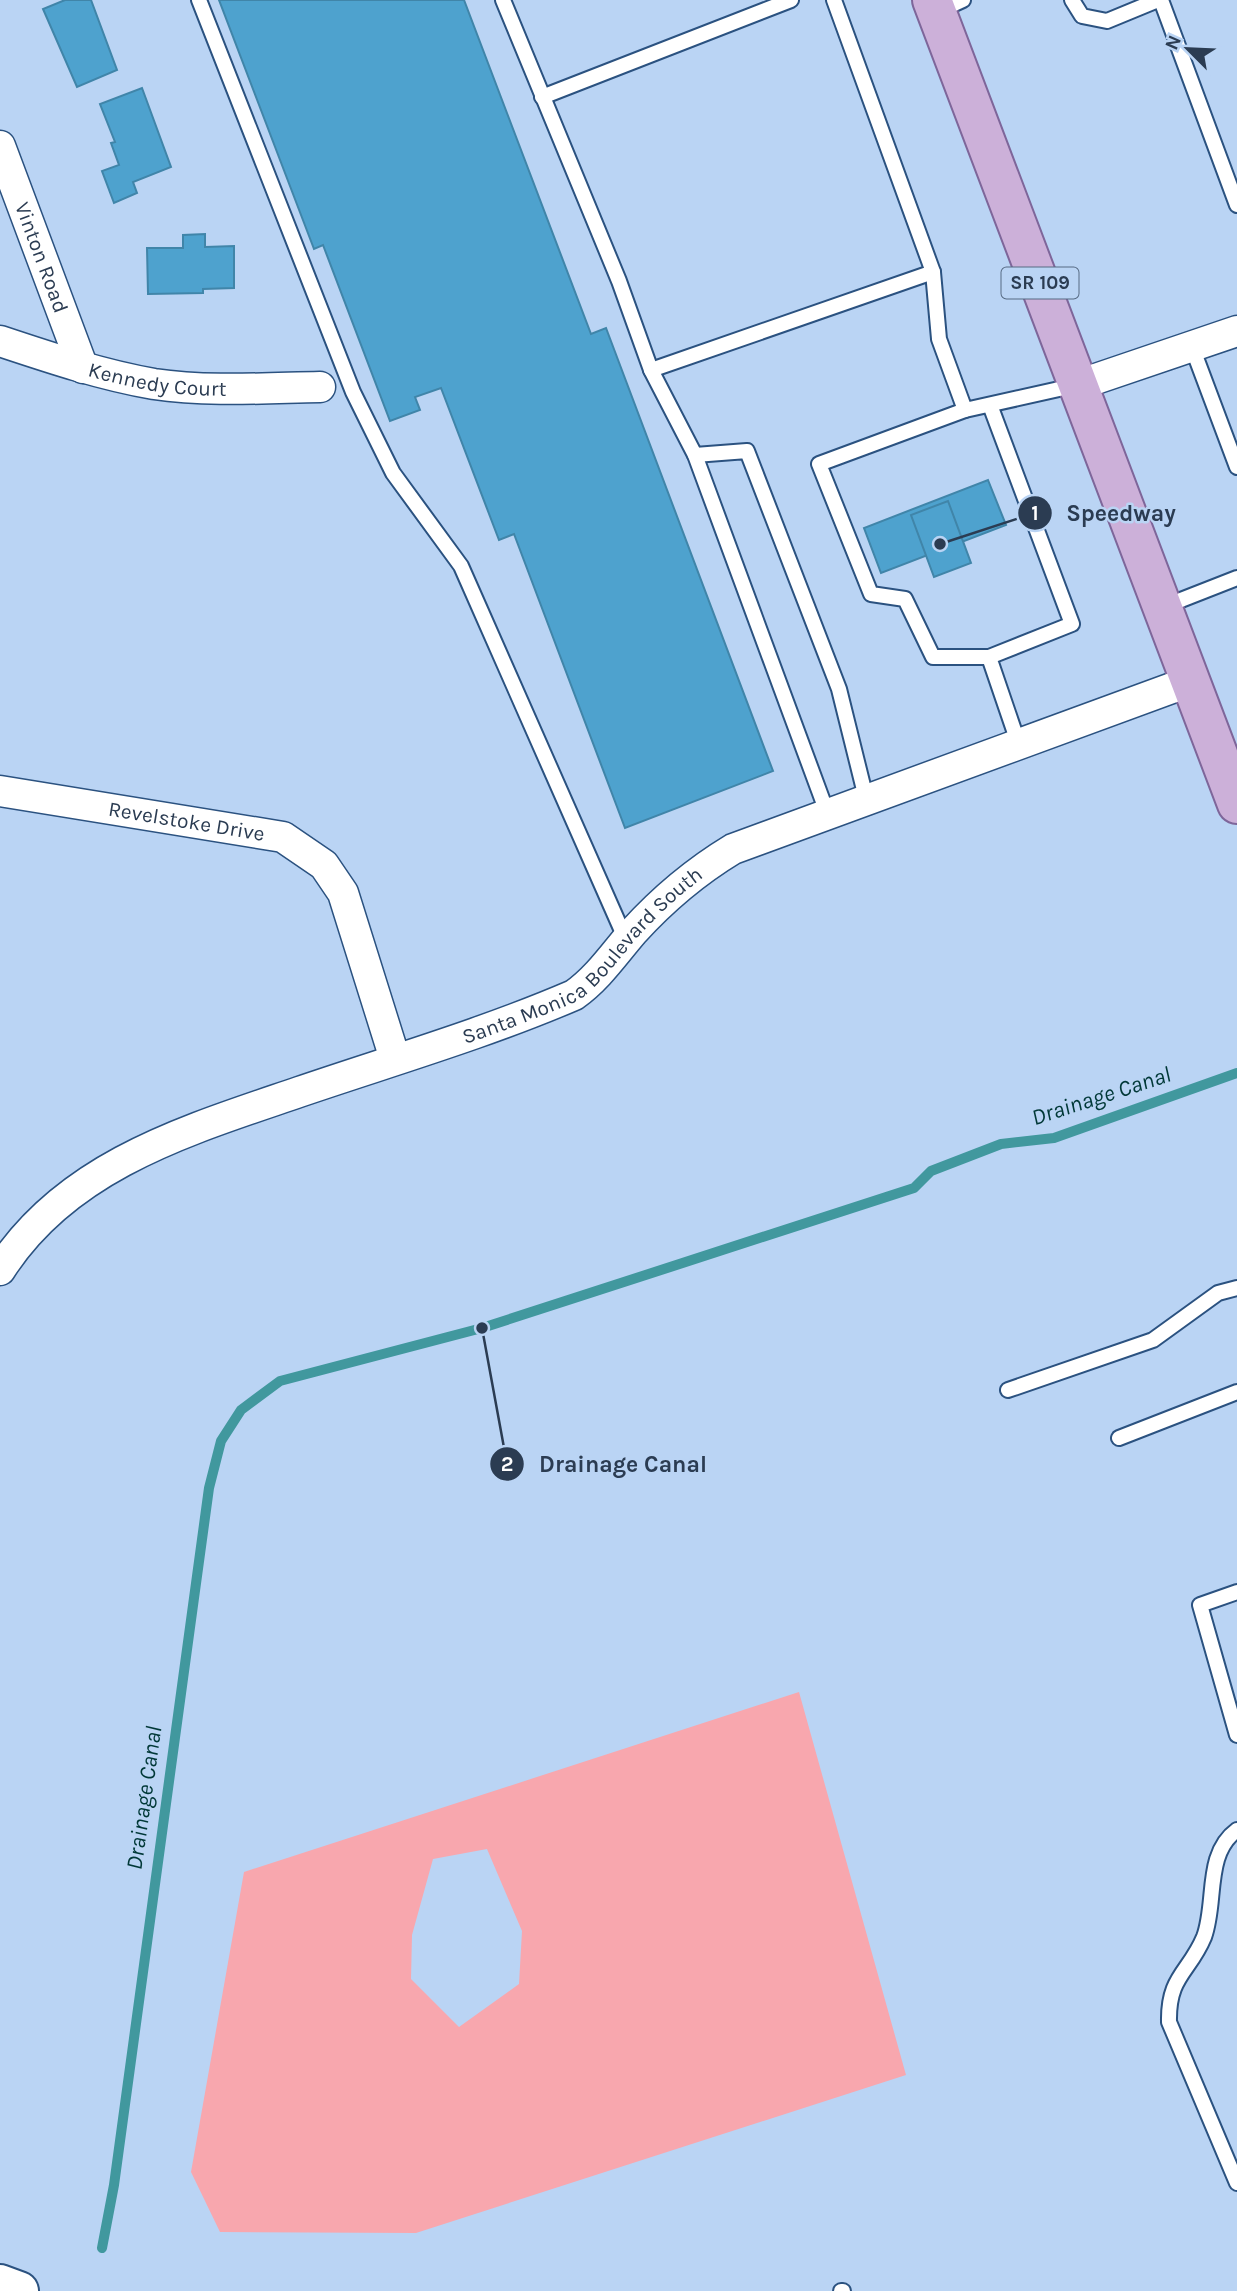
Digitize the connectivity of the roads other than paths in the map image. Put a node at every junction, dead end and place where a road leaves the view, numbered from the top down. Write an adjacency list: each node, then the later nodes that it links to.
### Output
1 (199, 0): 32 (lane)
2 (503, 0): 8 (lane)
3 (791, 0): 8 (lane)
4 (834, 0): 11 (lane)
5 (1072, 0): 6 (lane)
6 (1160, 0): 10 (lane)
7 (944, 4): 17 (main road, SR 109)
8 (542, 97): 16 (lane)
9 (0, 146): 15 (street, Vinton Road)
10 (1237, 205)
11 (933, 272): 16 (lane); 20 (lane)
12 (1237, 331): 14 (street)
13 (0, 341): 15 (street, Kennedy Court)
14 (1192, 346): 17 (street); 22 (lane)
15 (83, 368): 18 (street, Kennedy Court)
16 (651, 370): 21 (lane)
17 (1079, 385): 19 (lane); 24 (main road, SR 109)
18 (320, 387)
19 (990, 405): 20 (lane); 25 (lane)
20 (965, 410): 25 (lane)
21 (695, 455): 30 (lane); 31 (lane)
22 (1237, 467)
23 (1237, 578): 24 (lane)
24 (1162, 607): 26 (main road, SR 109)
25 (989, 657): 27 (lane)
26 (1191, 681): 27 (street, Santa Monica Boulevard South); 28 (main road, SR 109)
27 (1020, 745): 30 (street, Santa Monica Boulevard South)
28 (1233, 784)
29 (0, 792): 33 (street, Revelstoke Drive)
30 (867, 802): 31 (street, Santa Monica Boulevard South)
31 (828, 815): 32 (street, Santa Monica Boulevard South)
32 (626, 940): 33 (street, Santa Monica Boulevard South)
33 (395, 1059): 34 (street, Santa Monica Boulevard South)
34 (0, 1270)
35 (1237, 1288): 36 (lane)
36 (1008, 1390)
37 (1237, 1392): 38 (lane)
38 (1119, 1437)
39 (1237, 1592): 40 (lane)
40 (1237, 1735)
41 (1237, 1830): 42 (lane)
42 (1237, 2183)
43 (0, 2284): 44 (street)
44 (19, 2291)

